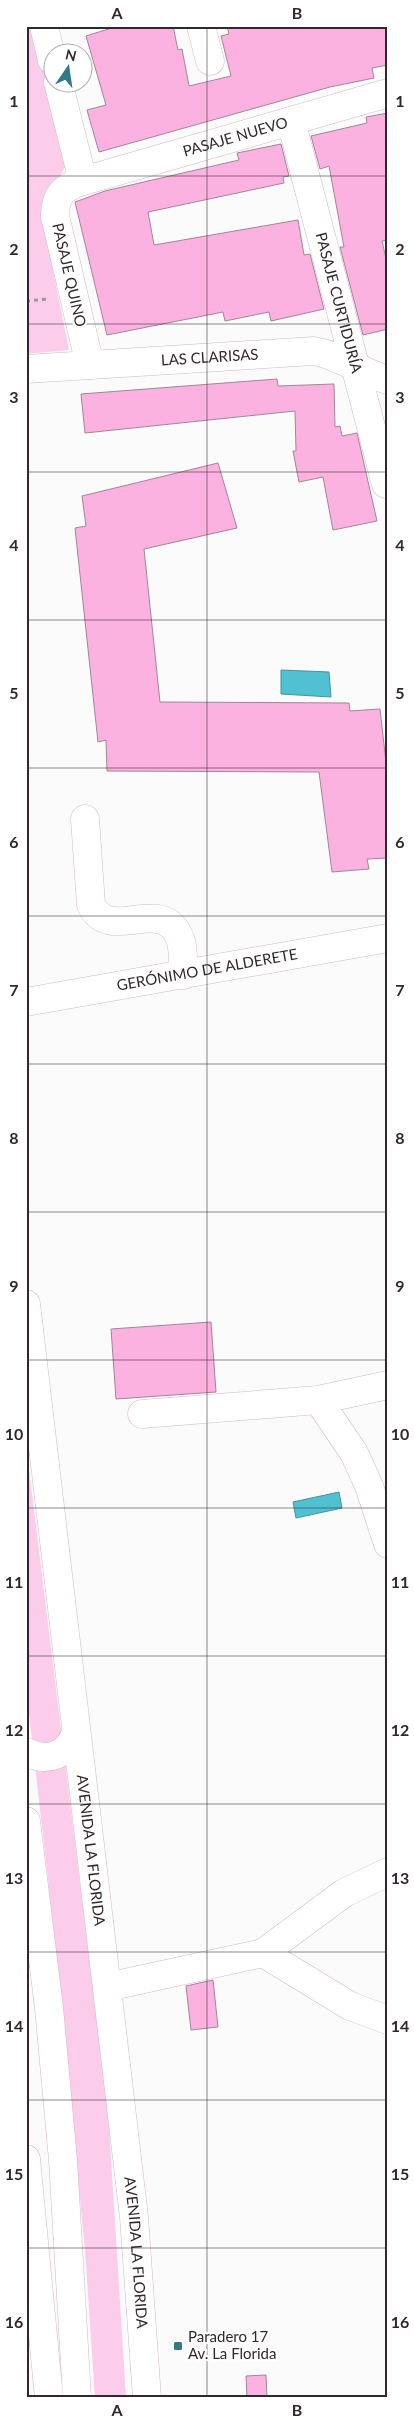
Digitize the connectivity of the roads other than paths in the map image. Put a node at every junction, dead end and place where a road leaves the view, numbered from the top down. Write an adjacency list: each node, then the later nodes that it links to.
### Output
1 (44, 26): 3 (street)
2 (201, 26): 4 (street)
3 (48, 42)
4 (210, 61)
5 (61, 92): 8 (street)
6 (388, 93): 7 (street, PASAJE NUEVO)
7 (291, 122): 8 (street, PASAJE NUEVO); 10 (street, PASAJE CURTIDURÍA)
8 (83, 181): 9 (street, PASAJE QUINO)
9 (90, 365): 10 (street, LAS CLARISAS); 11 (street, LAS CLARISAS)
10 (355, 366): 12 (street, LAS CLARISAS); 13 (street, PASAJE CURTIDURÍA)
11 (26, 369)
12 (388, 380)
13 (386, 484)
14 (85, 819): 16 (street)
15 (388, 938): 16 (street, GERÓNIMO DE ALDERETE)
16 (183, 975): 17 (street, GERÓNIMO DE ALDERETE)
17 (26, 1002)
18 (26, 1304): 23 (street, AVENIDA LA FLORIDA)
19 (388, 1385): 20 (street)
20 (318, 1400): 21 (street); 22 (street)
21 (142, 1414)
22 (388, 1544)
23 (76, 1732): 24 (street); 28 (street, AVENIDA LA FLORIDA)
24 (26, 1752)
25 (26, 1821): 33 (street)
26 (388, 1872): 27 (street)
27 (263, 1953): 28 (street); 29 (street)
28 (108, 1987): 34 (street, AVENIDA LA FLORIDA)
29 (388, 2020)
30 (26, 2159): 31 (street)
31 (33, 2278): 32 (street)
32 (49, 2398)
33 (77, 2398)
34 (147, 2398)

